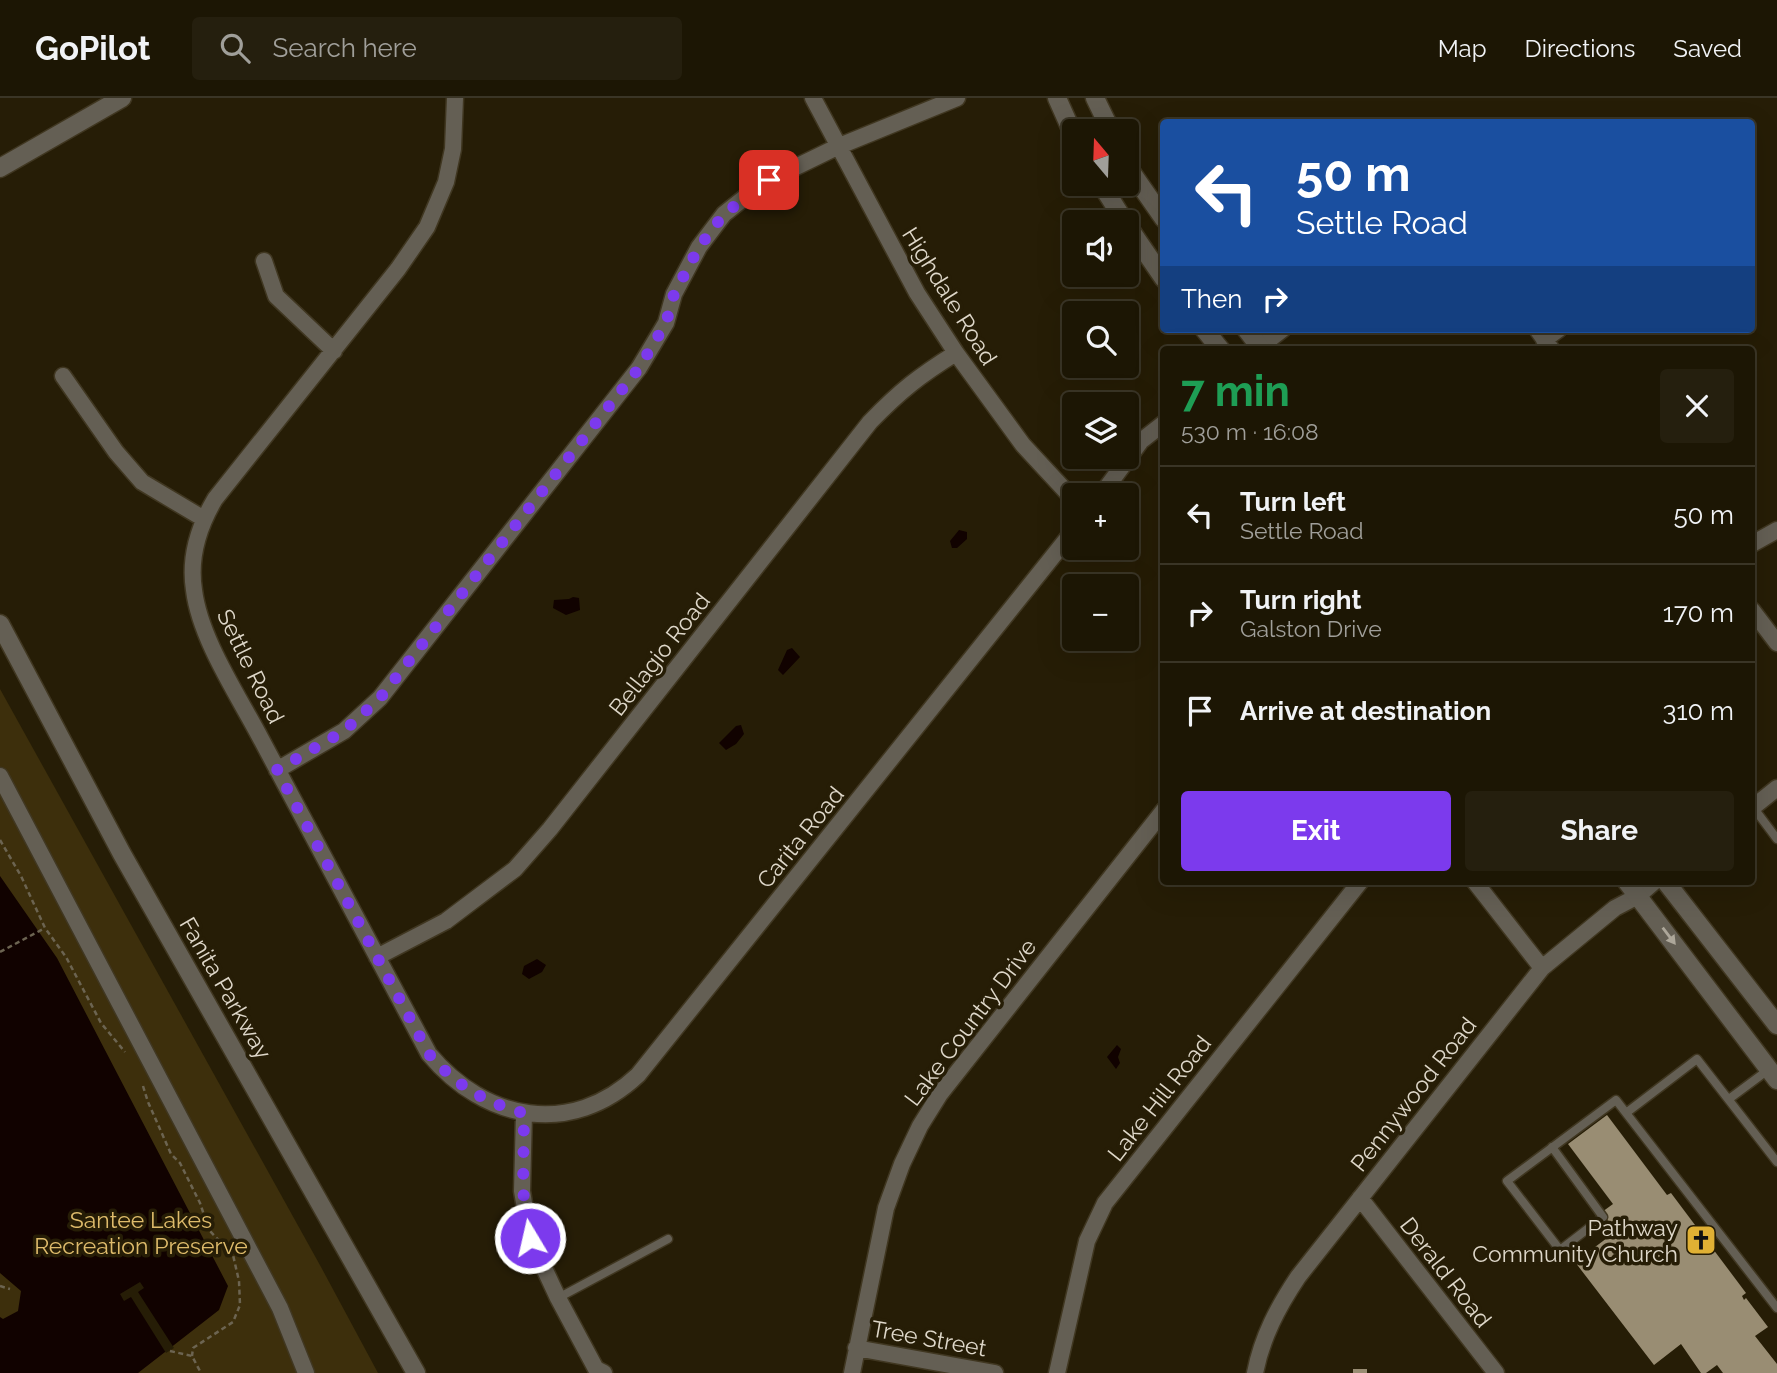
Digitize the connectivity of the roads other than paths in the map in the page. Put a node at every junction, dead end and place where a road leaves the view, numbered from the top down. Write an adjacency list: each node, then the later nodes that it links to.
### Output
1 (122, 98): 10 (street)
2 (456, 98): 18 (street, Settle Road)
3 (813, 98): 9 (street, Highdale Road)
4 (957, 98): 9 (street)
5 (1057, 98): 7 (street)
6 (1095, 98): 8 (street)
7 (1066, 119)
8 (1105, 119)
9 (837, 147): 19 (street, Highdale Road); 31 (street)
10 (0, 168)
11 (1139, 183): 12 (street)
12 (1160, 213)
13 (1139, 243): 15 (street)
14 (264, 261): 18 (street)
15 (1160, 273)
16 (1278, 333): 17 (street)
17 (1263, 346)
18 (334, 351): 24 (street, Settle Road)
19 (956, 354): 23 (street, Highdale Road); 42 (street, Bellagio Road)
20 (63, 376): 24 (street)
21 (1160, 426): 22 (street)
22 (1110, 483)
23 (1062, 487)
24 (204, 519): 31 (street, Settle Road)
25 (1777, 530): 26 (street)
26 (1755, 542)
27 (1062, 545): 47 (street, Carita Road)
28 (1755, 614): 30 (street)
29 (0, 624): 57 (street, Fanita Parkway)
30 (1777, 643)
31 (277, 770): 42 (street, Settle Road)
32 (0, 776): 56 (street)
33 (1777, 788): 34 (street)
34 (1755, 806)
35 (1755, 812): 37 (lane)
36 (1160, 815): 55 (street, Lake Country Drive)
37 (1777, 839)
38 (1358, 885): 61 (street, Lake Hill Road)
39 (1477, 885): 43 (street)
40 (1668, 885): 44 (street)
41 (1633, 889): 43 (street, Pennywood Road); 45 (street, one-way to 45)
42 (377, 957): 47 (street, Settle Road)
43 (1542, 968): 51 (street, Pennywood Road)
44 (1777, 1025)
45 (1773, 1075): 46 (lane)
46 (1729, 1100): 48 (lane); 50 (lane)
47 (524, 1113): 53 (street)
48 (1626, 1114): 49 (lane); 54 (lane)
49 (1552, 1147): 49 (lane)
50 (1777, 1162)
51 (1360, 1198): 62 (street, Pennywood Road); 63 (street, Derald Road)
52 (668, 1239): 53 (lane)
53 (558, 1298): 58 (street)
54 (1777, 1308)
55 (856, 1348): 59 (street, Lake Country Drive); 60 (street, Tree Street)
56 (306, 1373)
57 (416, 1373)
58 (604, 1373)
59 (852, 1373)
60 (995, 1373)
61 (1057, 1373)
62 (1255, 1373)
63 (1496, 1373)

